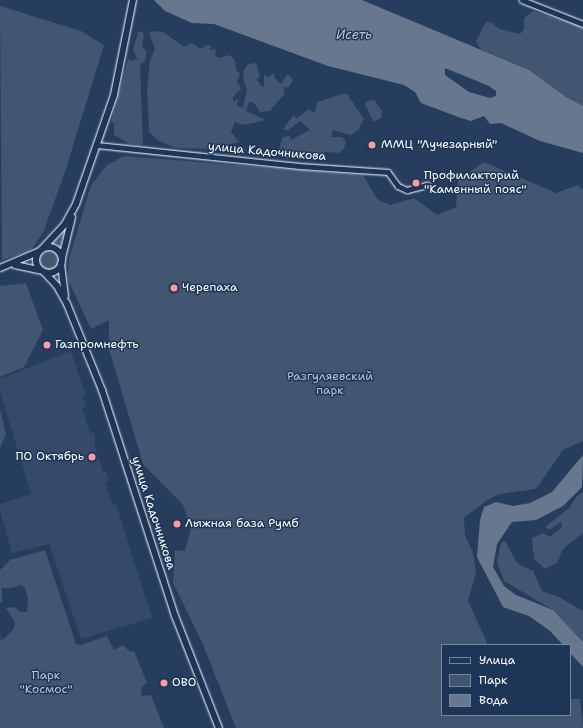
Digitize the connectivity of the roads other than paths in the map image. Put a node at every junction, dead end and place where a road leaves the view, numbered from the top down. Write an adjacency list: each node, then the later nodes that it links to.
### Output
1 (133, 0): 4 (main road)
2 (522, 0): 3 (street)
3 (583, 24)
4 (97, 145): 5 (street, улица Кадочникова); 6 (main road)
5 (427, 186)
6 (76, 204): 7 (main road); 8 (main road)
7 (41, 250): 8 (main road); 9 (main road); 11 (main road)
8 (62, 261): 11 (main road); 12 (main road)
9 (8, 266): 10 (main road); 11 (main road)
10 (0, 268)
11 (42, 272): 12 (main road)
12 (67, 304): 13 (main road, улица Кадочникова)
13 (219, 728)

